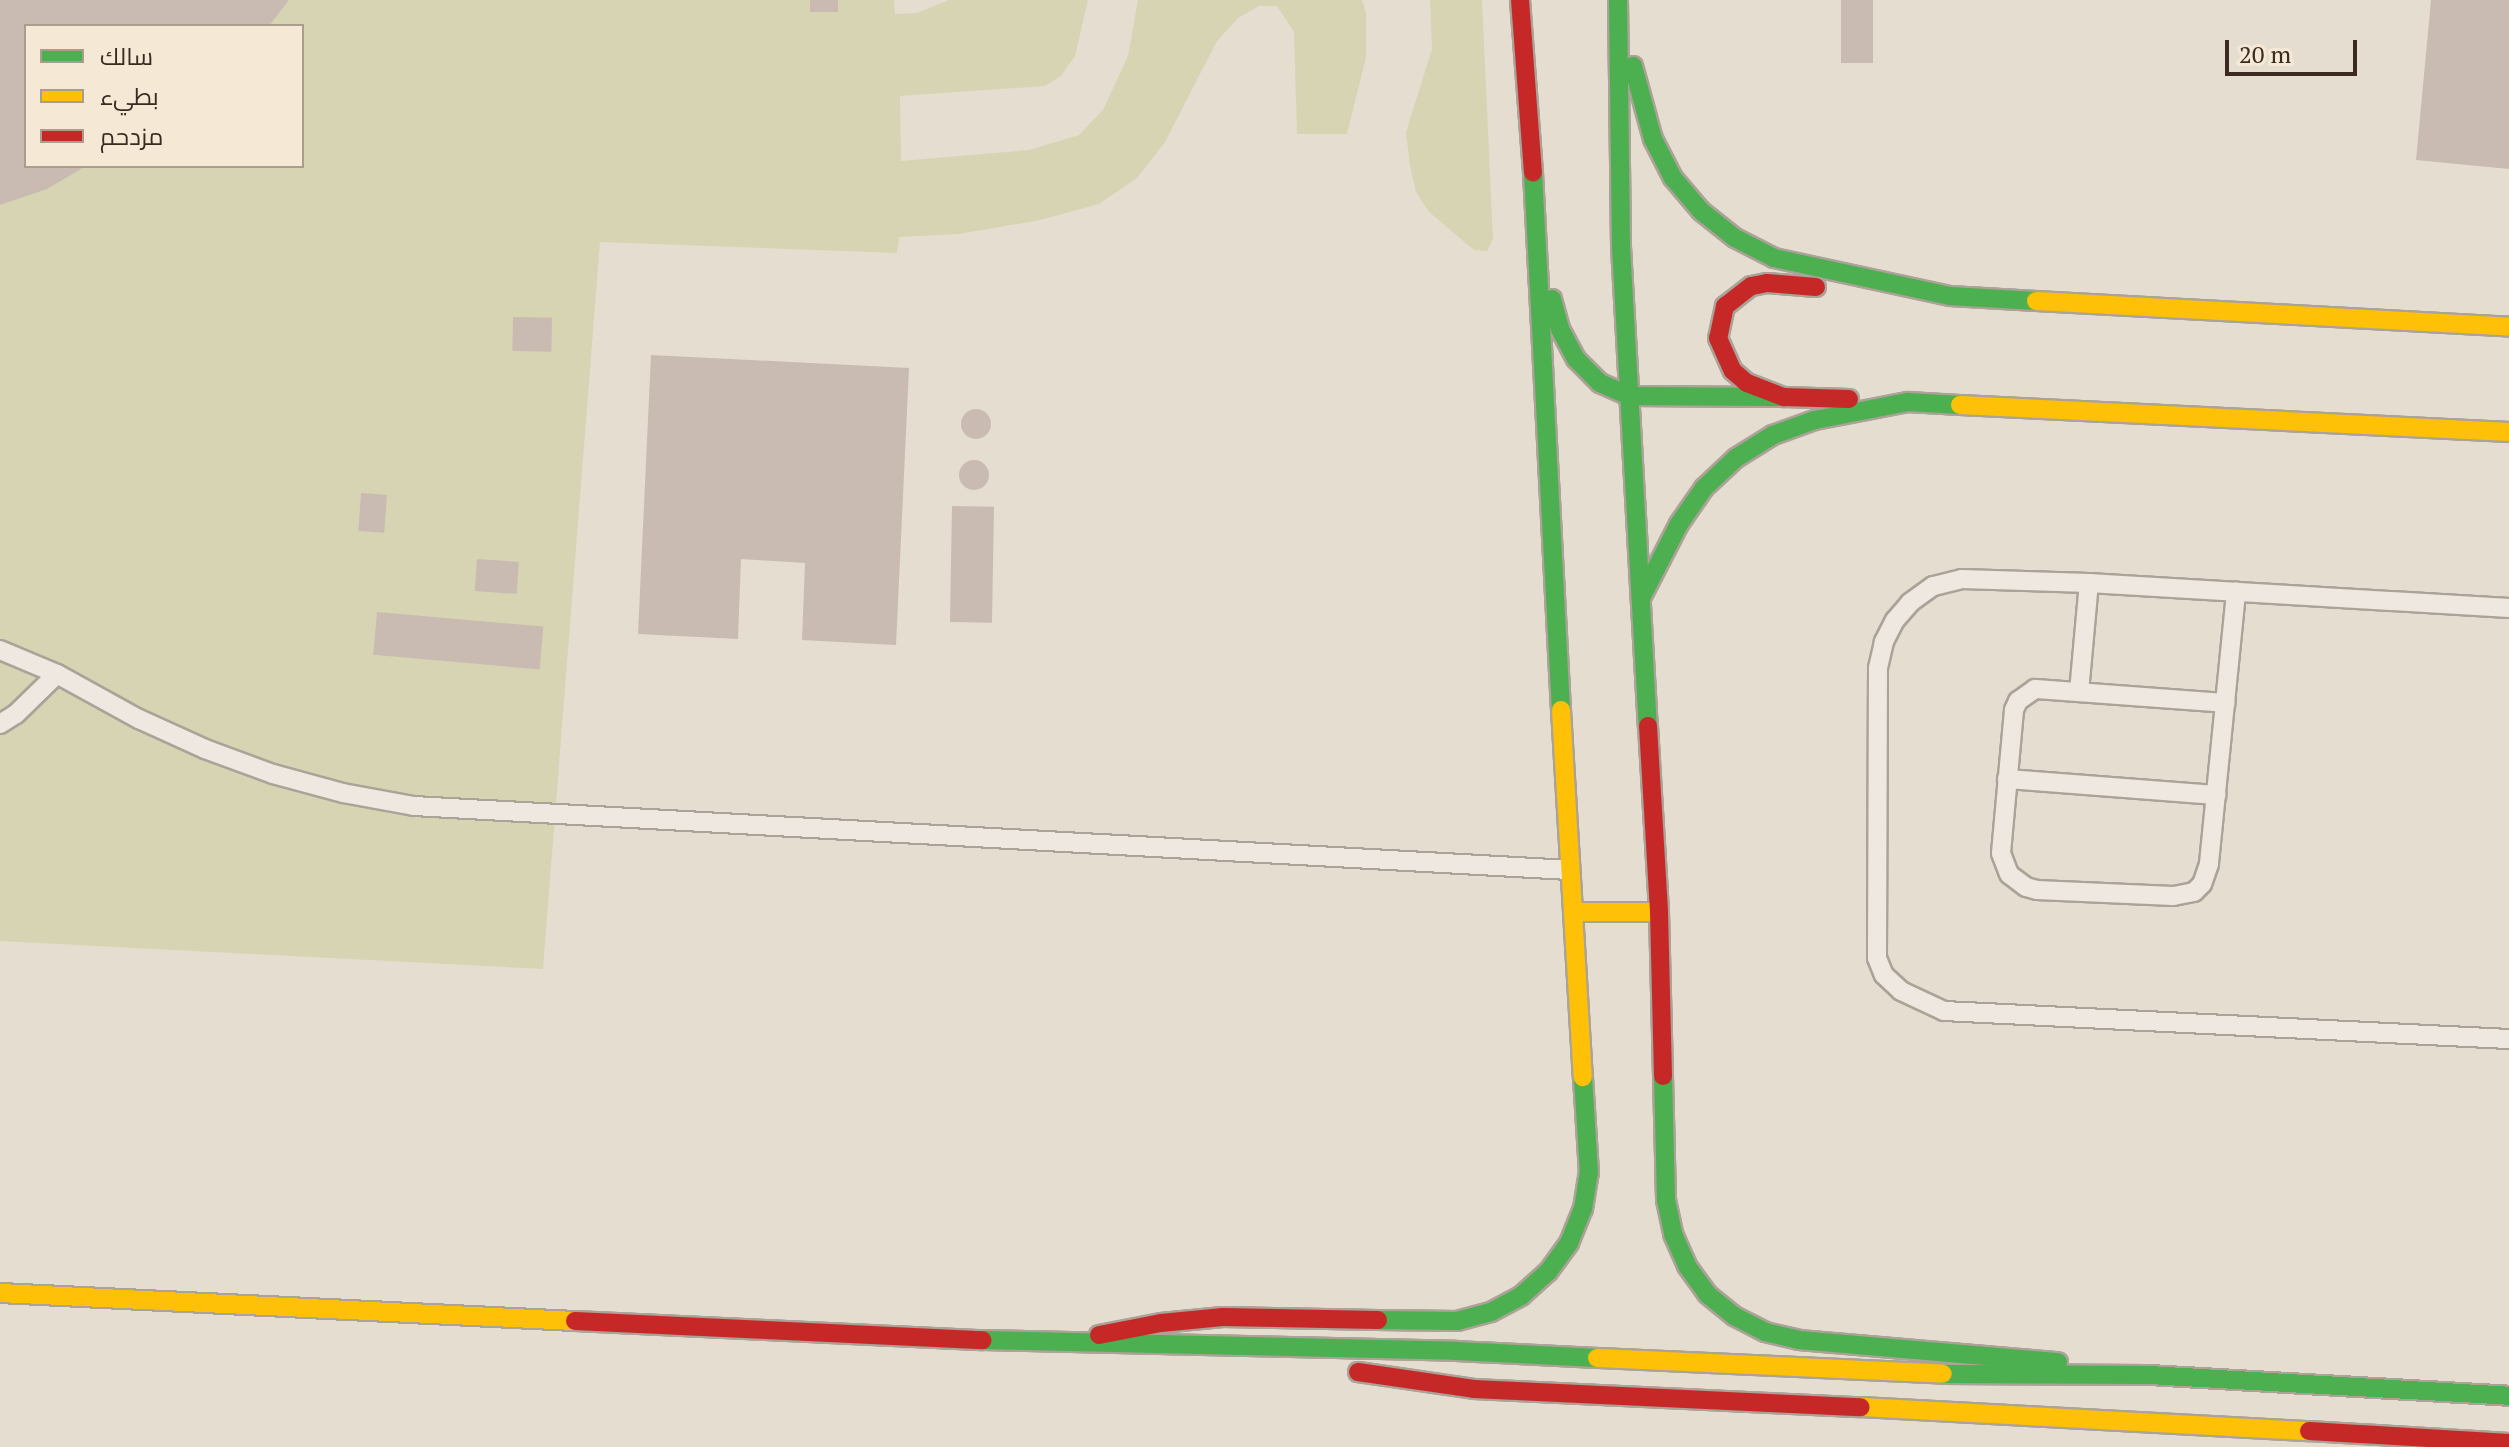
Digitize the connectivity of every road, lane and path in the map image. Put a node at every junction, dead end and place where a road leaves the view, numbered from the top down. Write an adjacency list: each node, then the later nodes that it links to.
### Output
1 (1520, 0): 3 (main road)
2 (1618, 7): 4 (main road); 6 (main road)
3 (1539, 254): 6 (main road); 21 (main road)
4 (1950, 296): 5 (main road); 7 (main road)
5 (2509, 327)
6 (1629, 396): 7 (main road); 12 (main road)
7 (1784, 397): 8 (main road)
8 (1908, 402): 9 (main road); 12 (main road)
9 (2509, 432)
10 (2089, 583): 11 (lane); 16 (lane); 24 (lane)
11 (2236, 592): 13 (lane); 17 (lane)
12 (1640, 600): 23 (main road)
13 (2509, 608)
14 (0, 650): 15 (lane)
15 (57, 674): 18 (lane); 21 (lane)
16 (2079, 692): 17 (lane); 19 (lane)
17 (2225, 703): 20 (lane)
18 (0, 724)
19 (2007, 779): 20 (lane); 20 (lane)
20 (2216, 795)
21 (1570, 870): 22 (main road)
22 (1573, 912): 23 (main road); 26 (main road)
23 (1659, 912): 28 (main road)
24 (2509, 1039)
25 (0, 1293): 26 (main road)
26 (1056, 1344): 27 (main road)
27 (1213, 1349): 28 (main road); 30 (main road)
28 (2149, 1375): 29 (main road)
29 (2509, 1396)
30 (2509, 1443)

